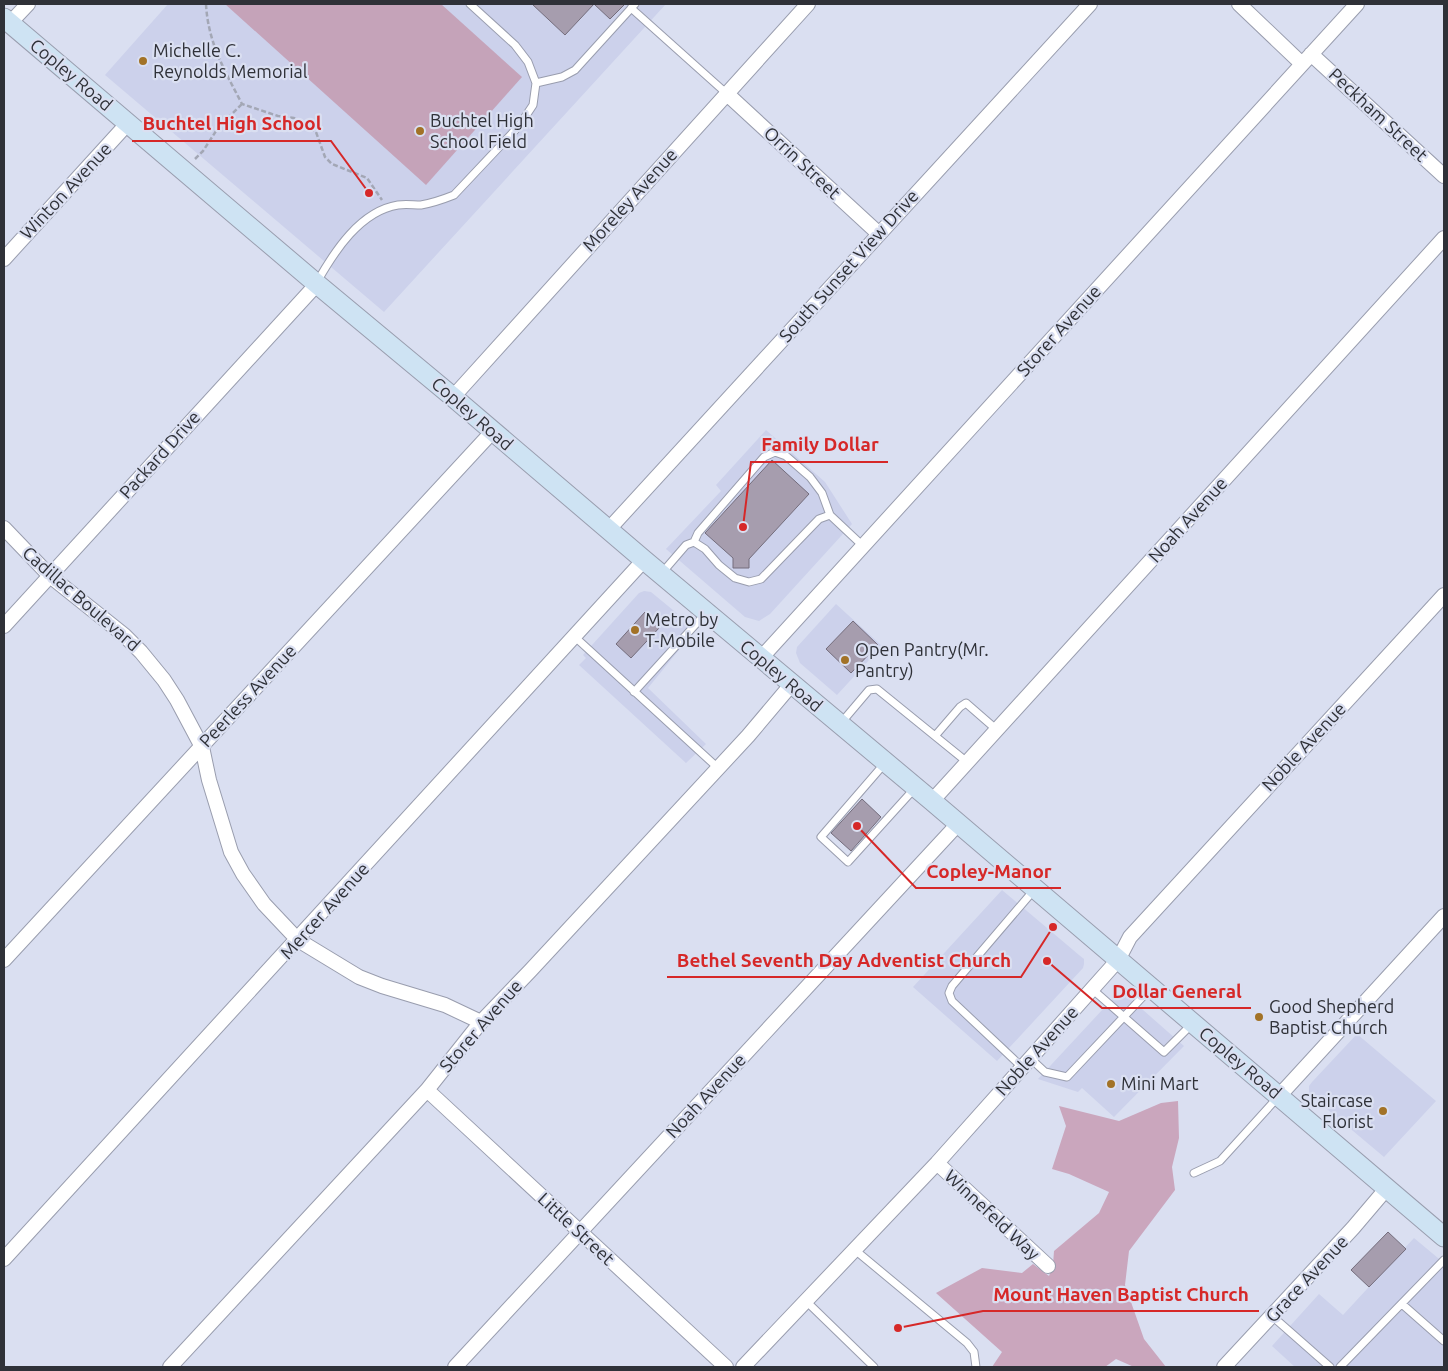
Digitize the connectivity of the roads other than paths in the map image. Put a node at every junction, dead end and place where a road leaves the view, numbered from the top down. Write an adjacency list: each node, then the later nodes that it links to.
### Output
1 (28, 4): 8 (street)
2 (470, 4): 10 (lane)
3 (808, 4): 11 (street, Moreley Avenue)
4 (1090, 4): 14 (street, South Sunset View Drive)
5 (1239, 4): 9 (street, Peckham Street)
6 (1357, 4): 9 (street, Storer Avenue)
7 (633, 6): 10 (lane); 11 (lane)
8 (7, 21): 12 (main road, Copley Road)
9 (1307, 59): 13 (street, Peckham Street); 24 (street, Storer Avenue)
10 (536, 84): 17 (lane)
11 (726, 93): 14 (street, Orrin Street); 18 (street, Moreley Avenue)
12 (128, 123): 16 (street, Winton Avenue); 17 (main road, Copley Road)
13 (1444, 176)
14 (878, 233): 22 (street, South Sunset View Drive)
15 (1444, 238): 36 (street, Noah Avenue)
16 (4, 259)
17 (316, 284): 18 (main road, Copley Road); 27 (street, Packard Drive)
18 (453, 396): 19 (main road, Copley Road)
19 (492, 431): 22 (main road, Copley Road); 38 (street, Peerless Avenue)
20 (830, 515): 23 (lane); 23 (lane); 24 (lane)
21 (4, 528): 27 (street, Cadillac Boulevard)
22 (609, 529): 25 (main road, Copley Road)
23 (694, 542): 26 (lane)
24 (863, 546): 32 (street, Storer Avenue)
25 (644, 560): 26 (main road, Copley Road); 31 (street, Mercer Avenue)
26 (660, 574): 29 (main road, Copley Road)
27 (50, 576): 30 (street, Packard Drive); 38 (street, Cadillac Boulevard)
28 (1444, 595): 49 (street, Noble Avenue)
29 (706, 612): 32 (main road, Copley Road); 34 (lane)
30 (4, 626)
31 (574, 637): 34 (lane); 47 (street, Mercer Avenue)
32 (761, 658): 33 (main road, Copley Road)
33 (791, 685): 35 (main road, Copley Road); 41 (street, Storer Avenue)
34 (634, 692): 41 (lane)
35 (839, 724): 37 (lane); 40 (main road, Copley Road)
36 (997, 730): 37 (lane); 39 (street, Noah Avenue)
37 (935, 736): 39 (lane)
38 (202, 747): 47 (street, Cadillac Boulevard); 48 (street, Peerless Avenue)
39 (967, 762): 43 (street, Noah Avenue)
40 (886, 763): 42 (main road, Copley Road); 42 (lane)
41 (718, 768): 53 (street, Storer Avenue)
42 (915, 788): 43 (main road, Copley Road)
43 (932, 802): 44 (main road, Copley Road)
44 (958, 824): 45 (main road, Copley Road); 61 (street, Noah Avenue)
45 (1035, 890): 49 (main road, Copley Road); 55 (lane)
46 (1444, 916): 57 (street)
47 (298, 940): 53 (street, Cadillac Boulevard); 64 (street, Mercer Avenue)
48 (4, 960)
49 (1118, 960): 50 (main road, Copley Road); 51 (street, Noble Avenue)
50 (1151, 988): 52 (lane); 54 (main road, Copley Road)
51 (1092, 989): 52 (lane); 55 (street, Noble Avenue)
52 (1123, 1018): 54 (lane); 55 (lane)
53 (480, 1022): 56 (street, Storer Avenue)
54 (1192, 1023): 57 (main road, Copley Road)
55 (1026, 1063): 58 (street, Noble Avenue)
56 (427, 1090): 61 (street, Little Street); 71 (street, Storer Avenue)
57 (1279, 1096): 59 (lane); 60 (main road, Copley Road)
58 (937, 1163): 63 (street, Noble Avenue); 66 (street, Winnefeld Way)
59 (1194, 1173)
60 (1387, 1188): 62 (main road, Copley Road); 69 (street, Grace Avenue)
61 (580, 1232): 72 (street, Noah Avenue); 73 (street, Little Street)
62 (1444, 1237)
63 (855, 1250): 67 (street, Noble Avenue); 76 (lane)
64 (4, 1260)
65 (1444, 1260): 68 (lane)
66 (1048, 1266)
67 (806, 1301): 74 (street, Noble Avenue); 75 (lane)
68 (1402, 1304): 70 (lane); 79 (lane)
69 (1272, 1316): 77 (street, Grace Avenue); 78 (lane)
70 (1444, 1341)
71 (170, 1367)
72 (455, 1367)
73 (726, 1367)
74 (743, 1367)
75 (874, 1367)
76 (976, 1367)
77 (1224, 1367)
78 (1330, 1367)
79 (1340, 1367)

